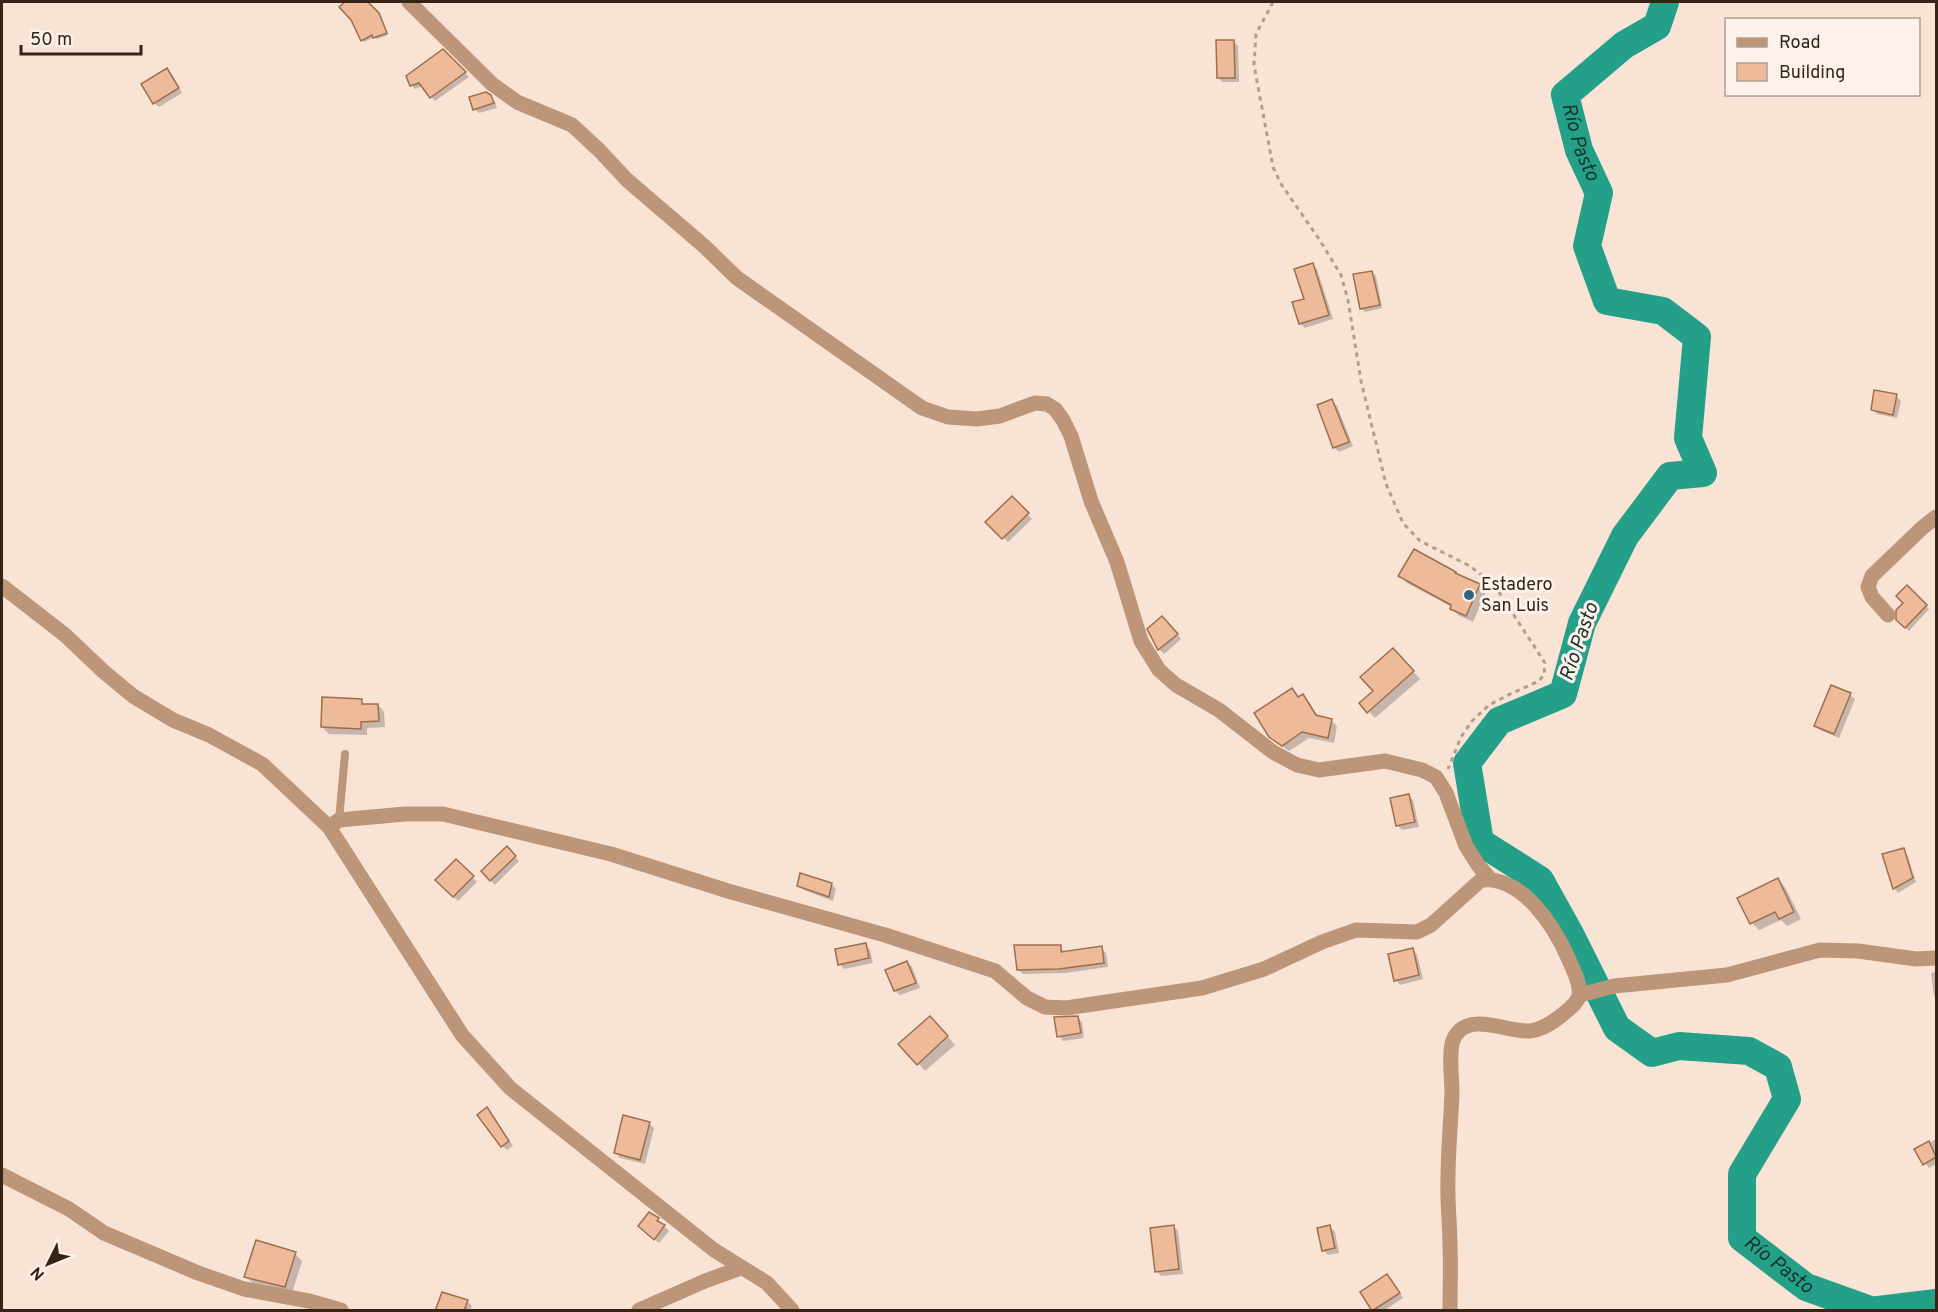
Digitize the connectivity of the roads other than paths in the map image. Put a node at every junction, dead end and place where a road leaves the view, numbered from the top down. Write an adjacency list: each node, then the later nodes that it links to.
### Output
1 (409, 2): 7 (street)
2 (1936, 517): 4 (street)
3 (2, 586): 6 (street)
4 (1888, 615)
5 (345, 754): 6 (lane)
6 (334, 824): 7 (street); 11 (street)
7 (1490, 879): 9 (street)
8 (1936, 958): 9 (street)
9 (1586, 993): 15 (street)
10 (2, 1174): 12 (street)
11 (741, 1268): 13 (street); 14 (street)
12 (341, 1311)
13 (639, 1311)
14 (792, 1311)
15 (1450, 1311)

